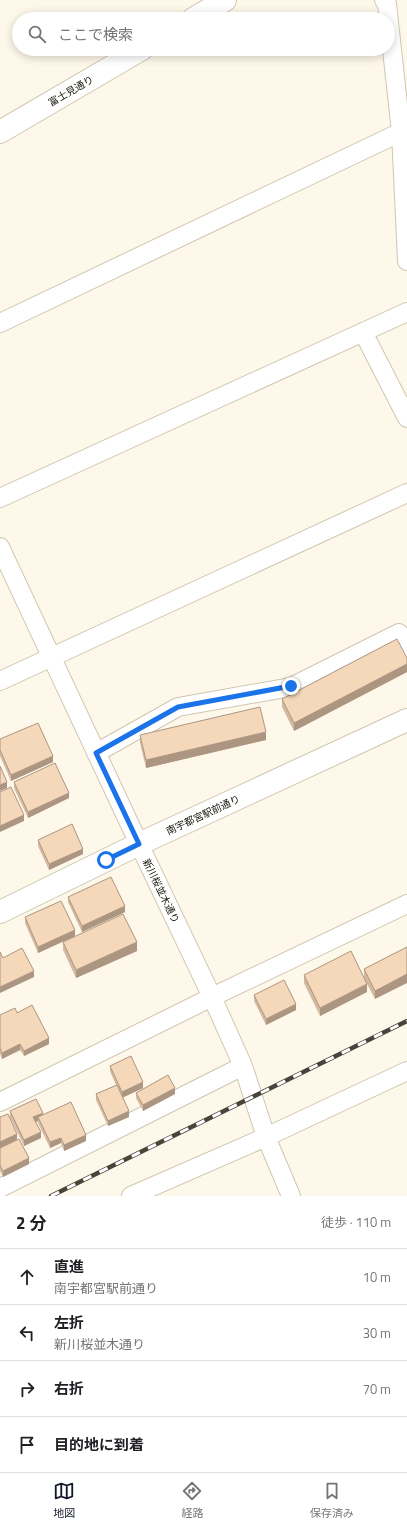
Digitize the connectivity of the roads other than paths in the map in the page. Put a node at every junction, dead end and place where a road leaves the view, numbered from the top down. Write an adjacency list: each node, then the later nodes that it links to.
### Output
1 (225, 0): 3 (street)
2 (384, 0): 4 (street)
3 (205, 12)
4 (388, 12)
5 (130, 56): 7 (street, 富士見通り)
6 (393, 56): 8 (street)
7 (0, 132)
8 (402, 132): 9 (street); 11 (street)
9 (407, 261)
10 (407, 312): 12 (street)
11 (0, 323)
12 (362, 332): 13 (street); 15 (street)
13 (407, 418)
14 (407, 493): 18 (street)
15 (0, 498)
16 (0, 547): 18 (street, 新川桜並木通り)
17 (407, 648): 21 (street)
18 (52, 658): 19 (street); 21 (street, 新川桜並木通り)
19 (0, 681)
20 (407, 720): 22 (street, 南宇都宮駅前通り)
21 (96, 753): 22 (street, 新川桜並木通り)
22 (139, 844): 24 (street, 南宇都宮駅前通り); 25 (street, 新川桜並木通り)
23 (407, 904): 25 (street)
24 (0, 912)
25 (212, 997): 26 (street, 新川桜並木通り); 28 (street)
26 (243, 1066): 29 (street, 新川桜並木通り); 30 (street)
27 (407, 1071): 29 (street)
28 (0, 1102)
29 (266, 1137): 31 (street); 32 (street, 新川桜並木通り)
30 (0, 1188)
31 (131, 1196)
32 (291, 1196)

